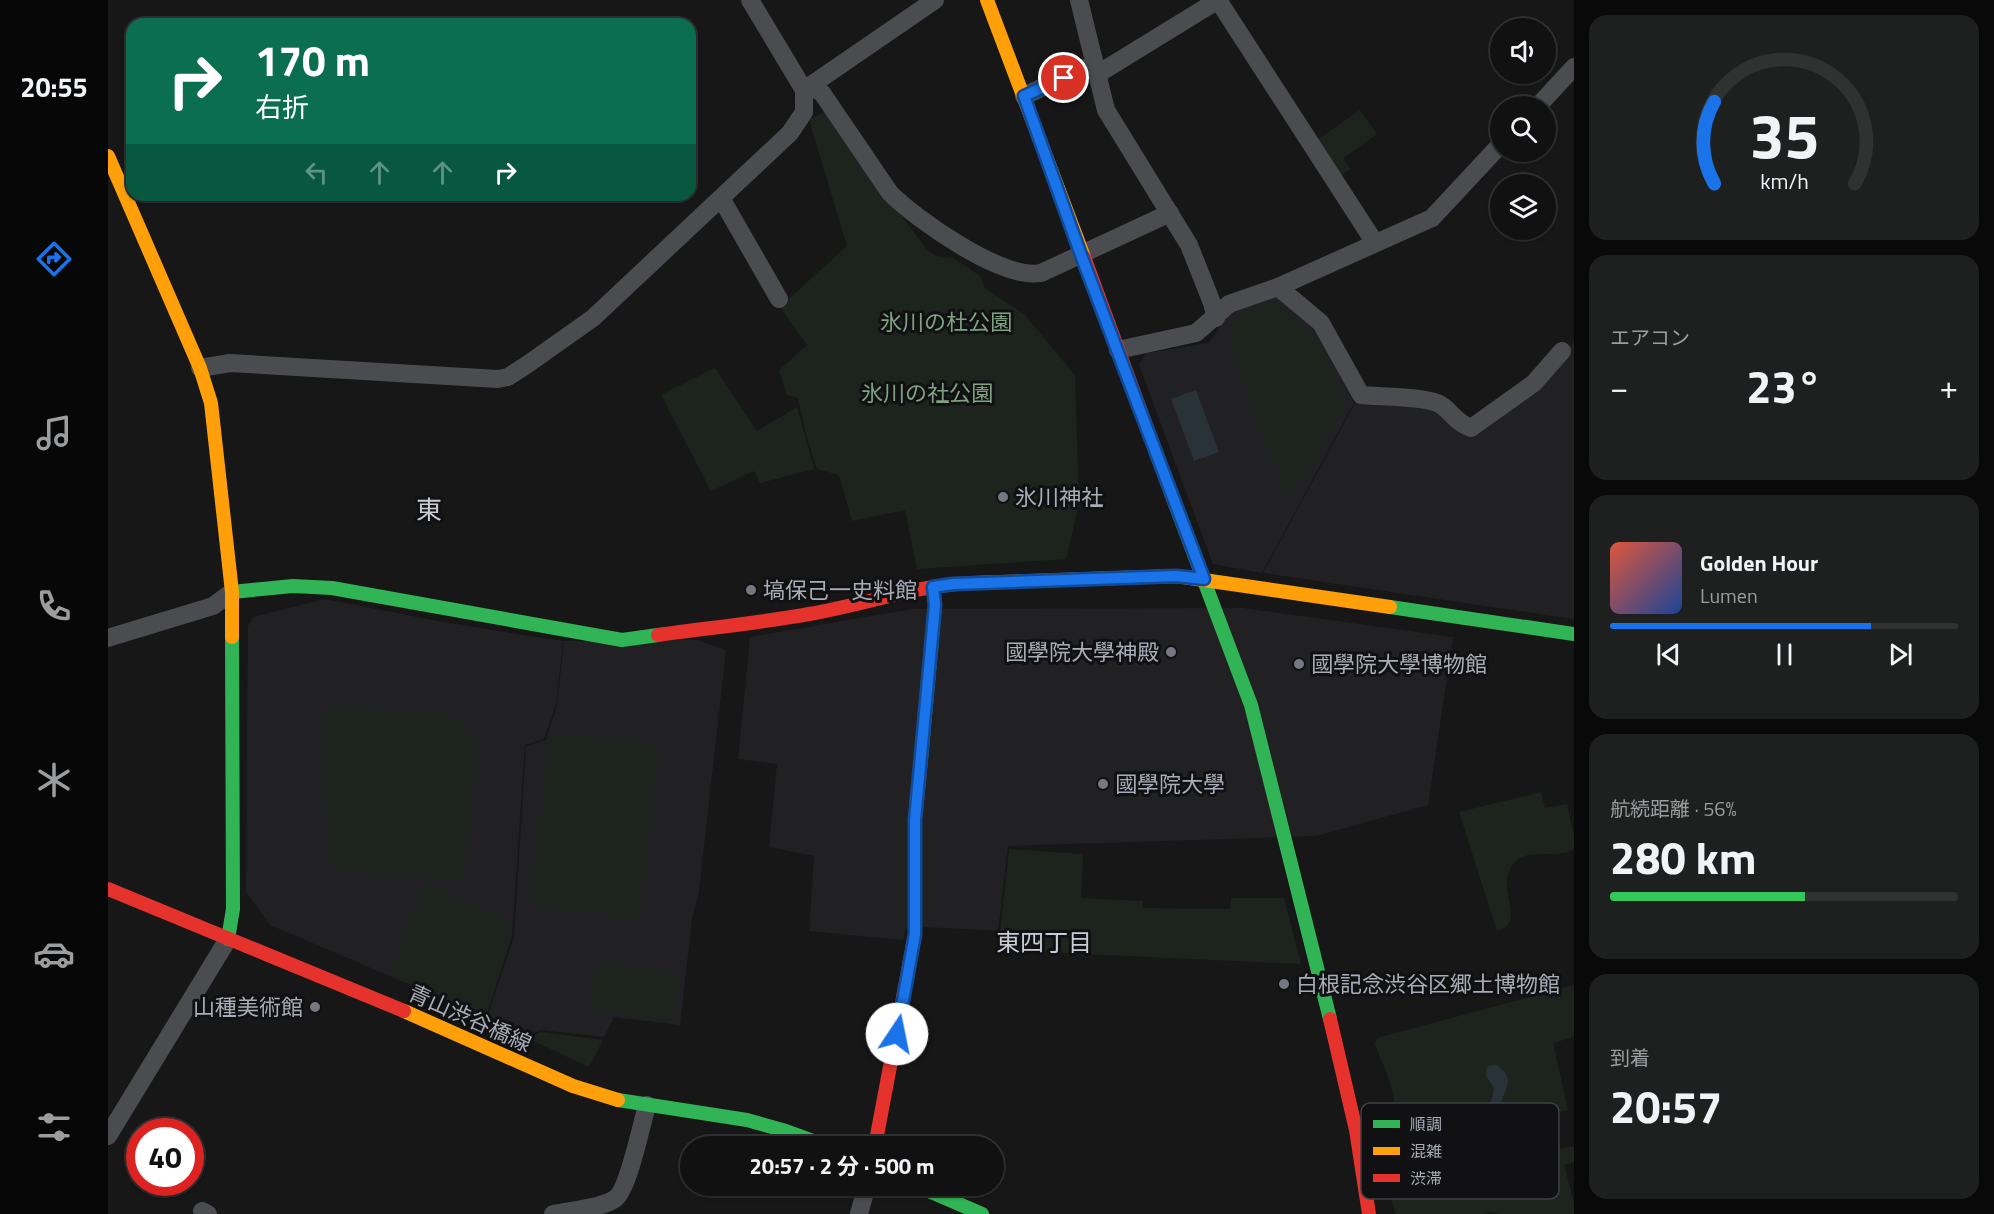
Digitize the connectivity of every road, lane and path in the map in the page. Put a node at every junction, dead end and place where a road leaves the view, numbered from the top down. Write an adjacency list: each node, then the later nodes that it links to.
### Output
1 (750, 0): 8 (street)
2 (935, 0): 8 (street)
3 (987, 0): 9 (street)
4 (1078, 0): 6 (street)
5 (1218, 0): 6 (street); 17 (street)
6 (1095, 71): 9 (street); 16 (street)
7 (1570, 71): 10 (street)
8 (807, 88): 13 (street); 18 (street)
9 (1024, 96): 18 (street)
10 (1547, 96)
11 (1490, 156): 17 (street)
12 (109, 160): 14 (street)
13 (721, 198): 20 (street); 24 (street)
14 (126, 199)
15 (127, 201): 24 (street)
16 (1170, 213): 18 (street); 21 (street)
17 (1375, 243): 19 (street)
18 (1081, 255): 22 (street)
19 (1278, 287): 21 (street); 23 (street)
20 (779, 299)
21 (1216, 318): 22 (street)
22 (1118, 350): 25 (street)
23 (1562, 351)
24 (200, 368): 27 (street)
25 (1204, 579): 26 (street); 28 (street); 36 (street)
26 (933, 587): 27 (street); 35 (street)
27 (232, 592): 29 (street); 31 (street)
28 (1574, 634)
29 (108, 638)
30 (108, 889): 31 (street, 青山渋谷橋線)
31 (228, 939): 32 (street, 青山渋谷橋線); 33 (street)
32 (647, 1105): 34 (street, 青山渋谷橋線); 40 (street)
33 (108, 1136)
34 (800, 1136)
35 (877, 1136)
36 (1361, 1159)
37 (864, 1196): 41 (street)
38 (940, 1196): 42 (street)
39 (1368, 1199): 43 (street)
40 (553, 1214)
41 (858, 1214)
42 (982, 1214)
43 (1369, 1214)

